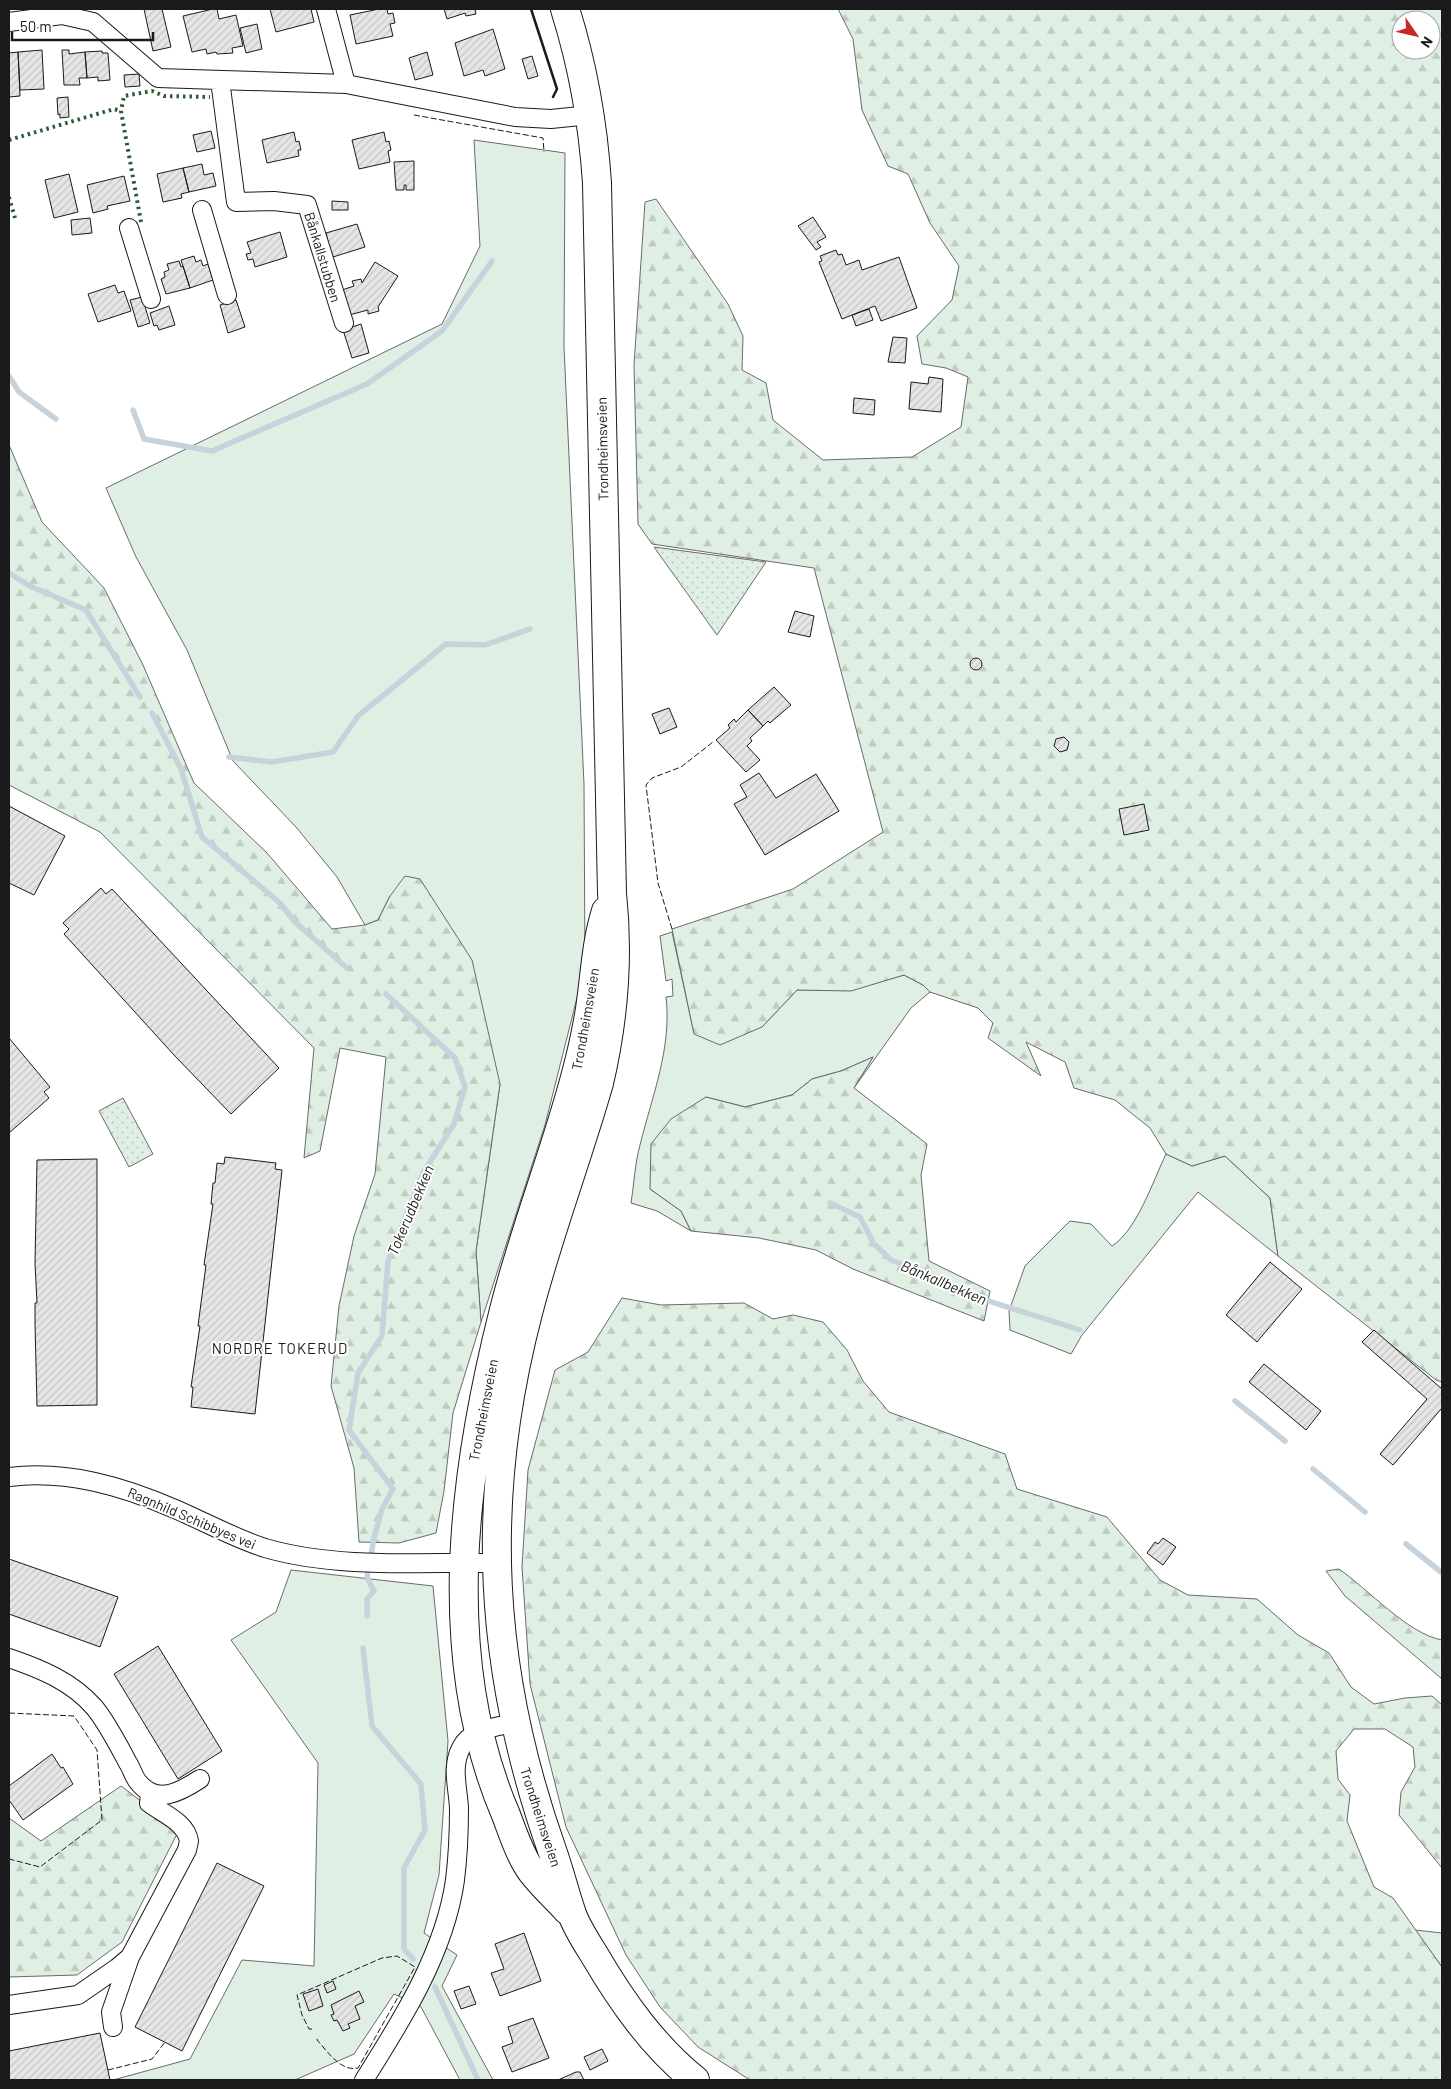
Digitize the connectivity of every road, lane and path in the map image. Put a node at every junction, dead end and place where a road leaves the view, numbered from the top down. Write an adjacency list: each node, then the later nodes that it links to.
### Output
1 (326, 9): 5 (street)
2 (565, 9): 6 (highway, Trondheimsveien)
3 (9, 22): 4 (street)
4 (220, 80): 5 (street); 11 (street, Bånkallstubben)
5 (346, 84): 6 (street)
6 (590, 115): 12 (highway, Trondheimsveien)
7 (202, 210): 9 (street)
8 (129, 228): 10 (street)
9 (227, 295)
10 (151, 299)
11 (344, 323)
12 (612, 892): 14 (highway, Trondheimsveien); 15 (highway, Trondheimsveien)
13 (9, 1477): 14 (street, Ragnhild Schibbyes vei)
14 (465, 1562): 15 (street, Ragnhild Schibbyes vei); 18 (highway, Trondheimsveien)
15 (496, 1562): 17 (highway, Trondheimsveien)
16 (9, 1658): 20 (street)
17 (514, 1723): 18 (street); 21 (highway, Trondheimsveien)
18 (479, 1732): 21 (highway, Trondheimsveien); 25 (street)
19 (200, 1779): 20 (street)
20 (150, 1794): 22 (street)
21 (573, 1916): 26 (highway, Trondheimsveien)
22 (130, 1957): 23 (street); 24 (street)
23 (9, 2005)
24 (113, 2027)
25 (364, 2080)
26 (695, 2080)

